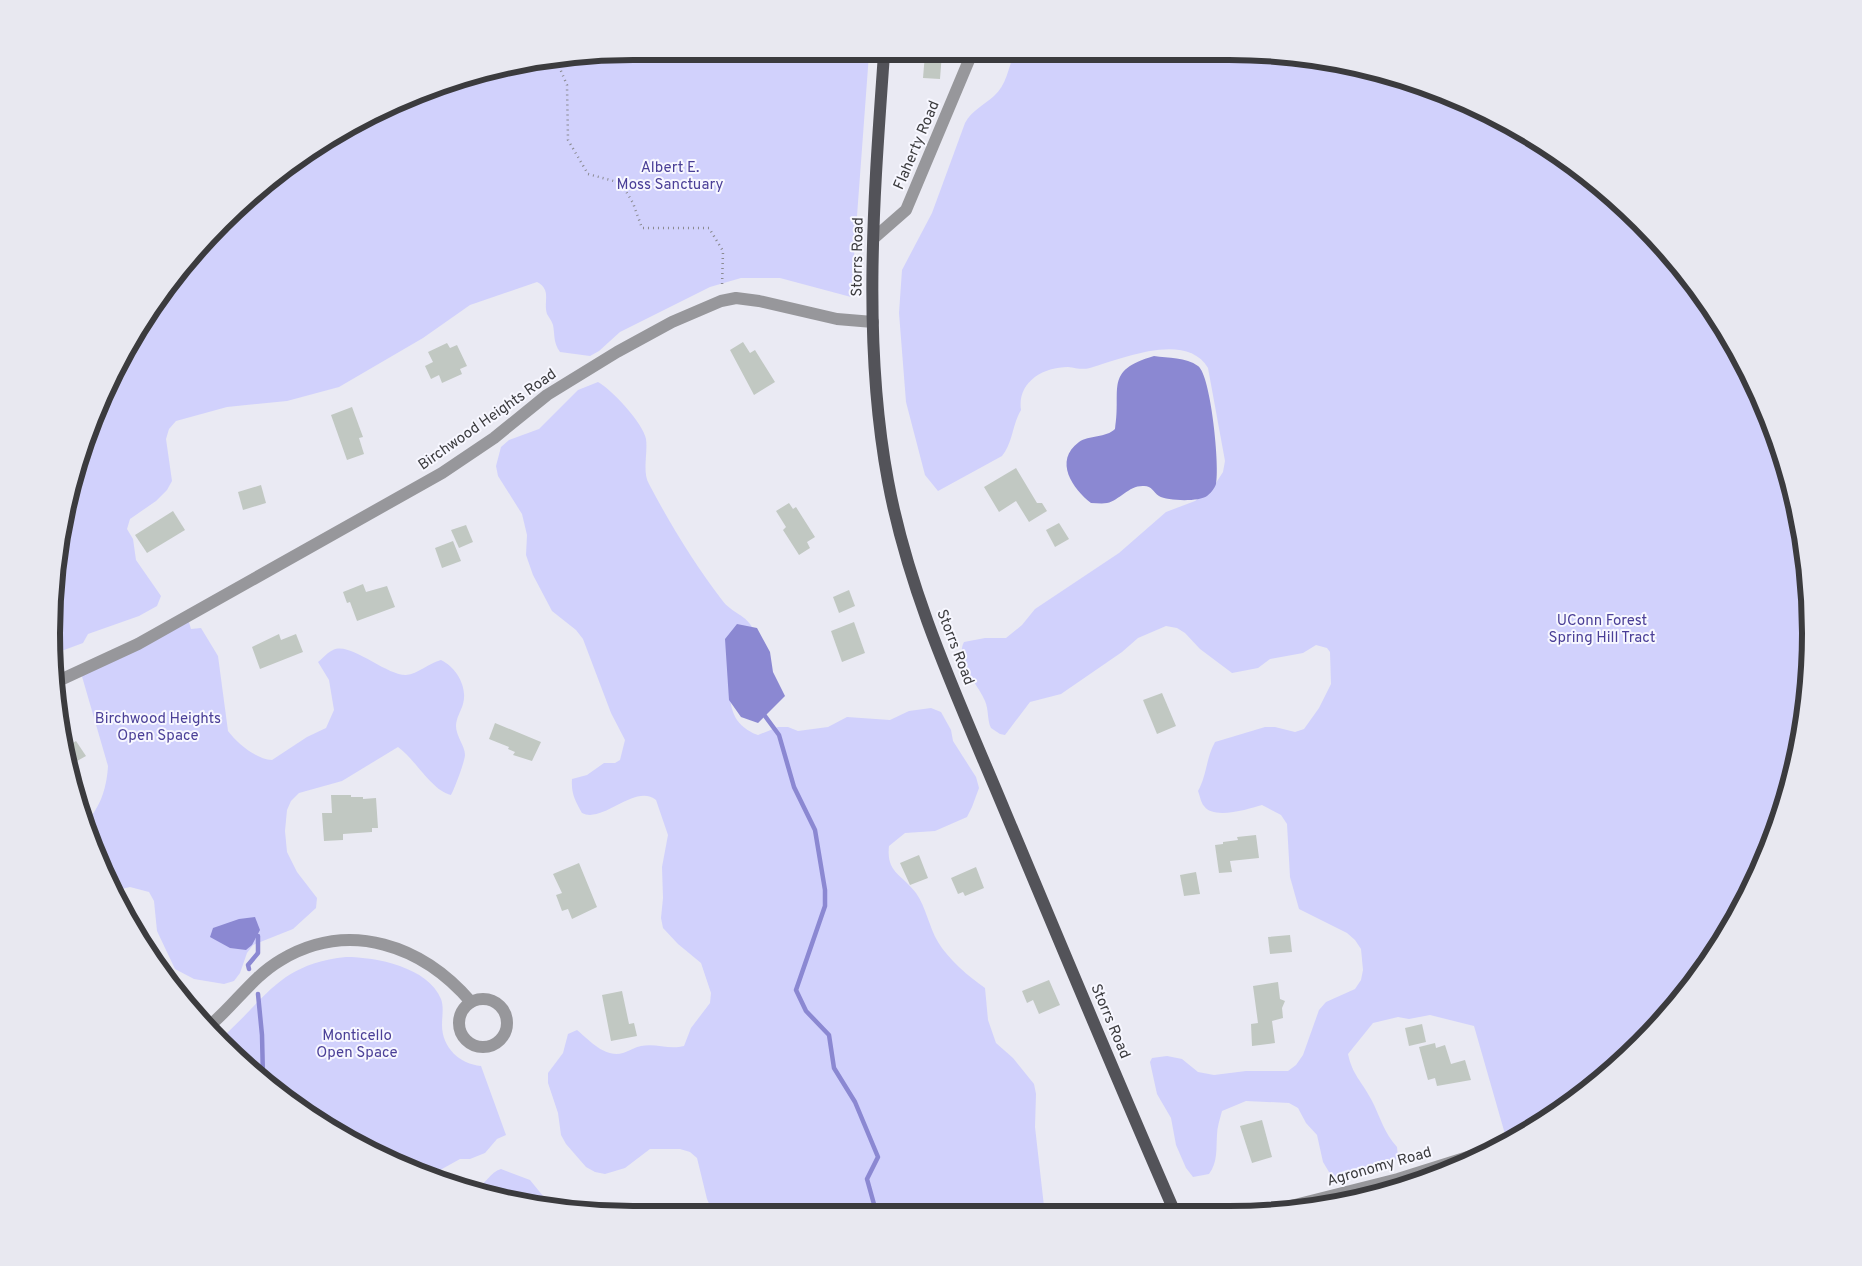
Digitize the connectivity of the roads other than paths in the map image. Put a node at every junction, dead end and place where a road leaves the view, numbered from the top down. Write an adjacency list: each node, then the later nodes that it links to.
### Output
1 (884, 60): 3 (main road, Storrs Road)
2 (969, 60): 3 (street, Flaherty Road)
3 (874, 238): 4 (main road, Storrs Road)
4 (873, 322): 5 (street, Birchwood Heights Road); 10 (main road, Storrs Road)
5 (62, 679)
6 (471, 1002): 7 (street)
7 (213, 1022)
8 (1433, 1168): 9 (street, Agronomy Road)
9 (1323, 1198)
10 (1172, 1206)

